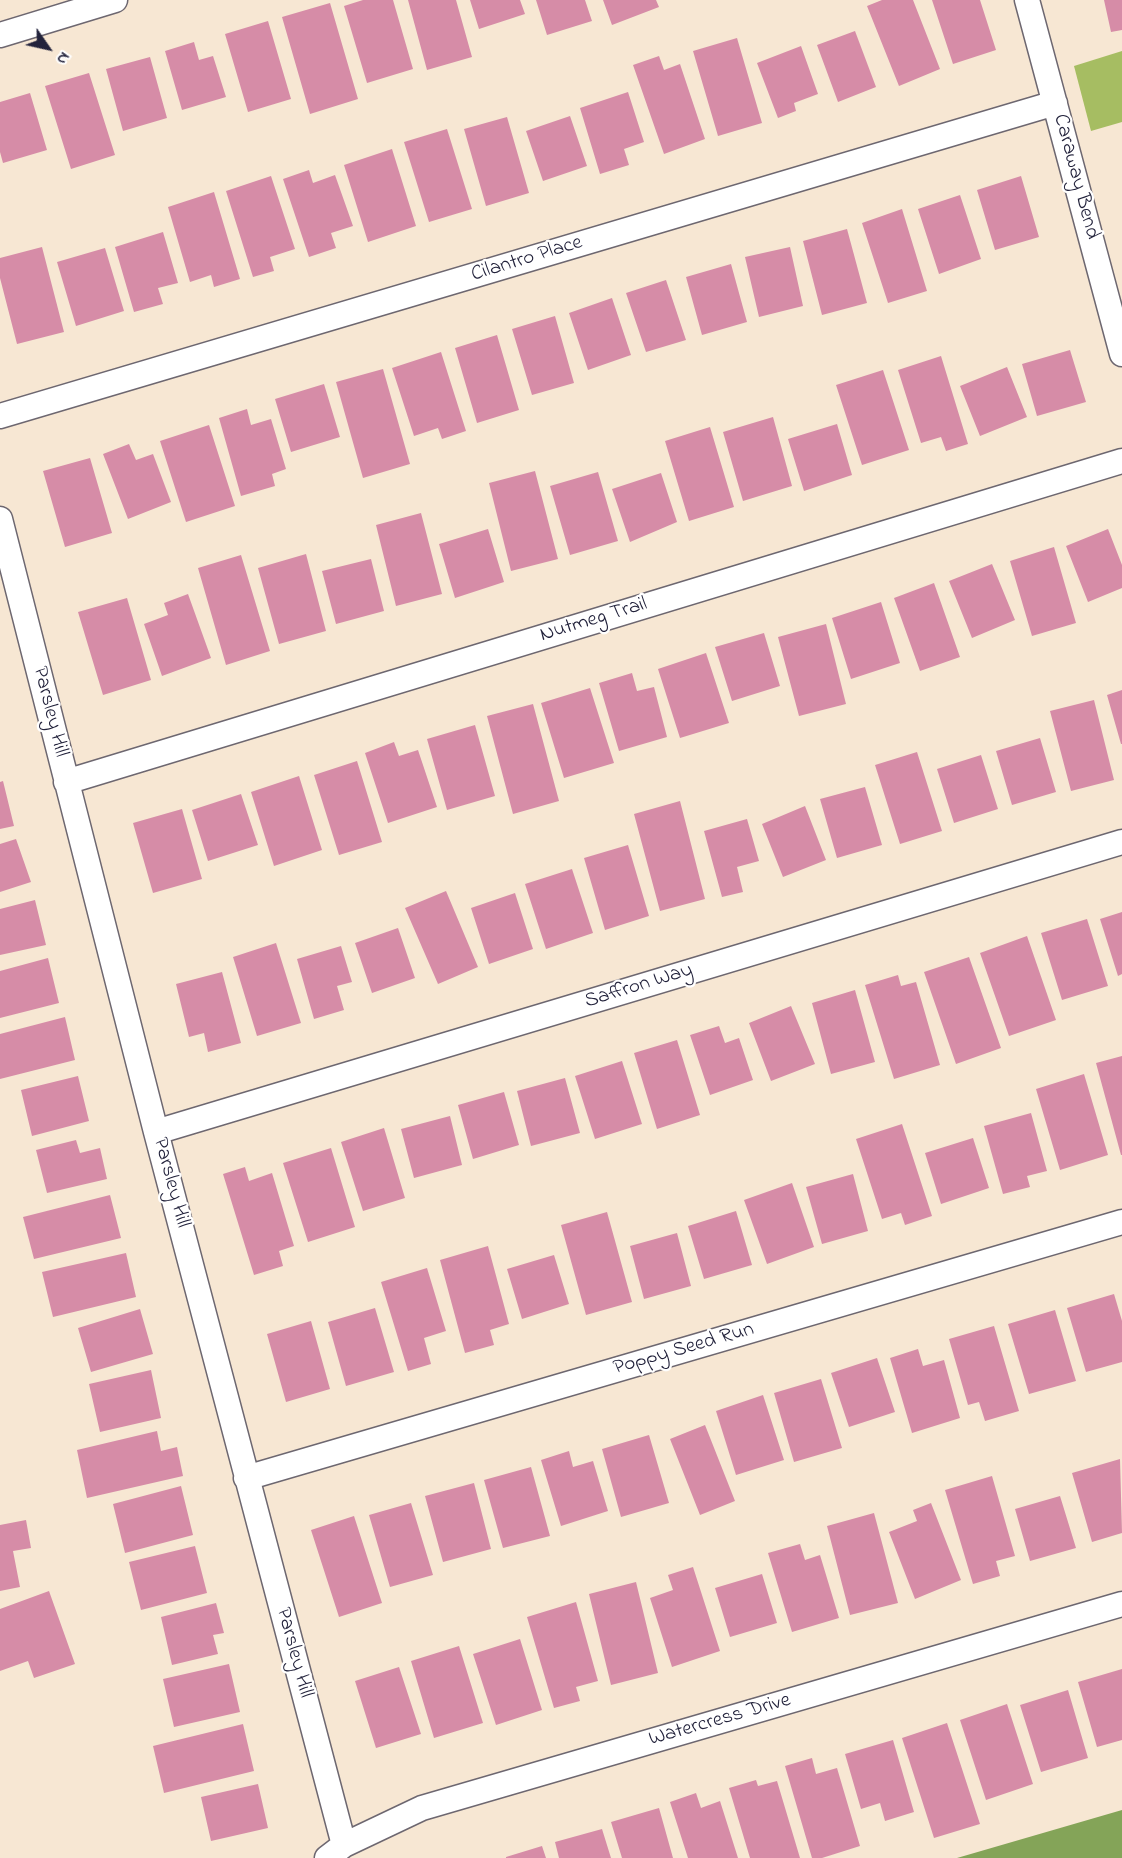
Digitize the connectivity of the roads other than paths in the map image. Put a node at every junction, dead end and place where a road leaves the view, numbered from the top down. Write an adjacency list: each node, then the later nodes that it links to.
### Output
1 (115, 0): 3 (street)
2 (1027, 0): 4 (street, Caraway Bend)
3 (0, 35)
4 (1055, 103): 5 (street, Caraway Bend); 6 (street, Cilantro Place)
5 (1122, 354)
6 (0, 416)
7 (1122, 461): 9 (street, Nutmeg Trail)
8 (0, 519): 9 (street, Parsley Hill)
9 (66, 782): 11 (street, Parsley Hill)
10 (1122, 842): 11 (street, Saffron Way)
11 (156, 1132): 13 (street, Parsley Hill)
12 (1122, 1222): 13 (street, Poppy Seed Run)
13 (246, 1478): 15 (street, Parsley Hill)
14 (1122, 1604): 15 (street, Watercress Drive)
15 (336, 1852)

